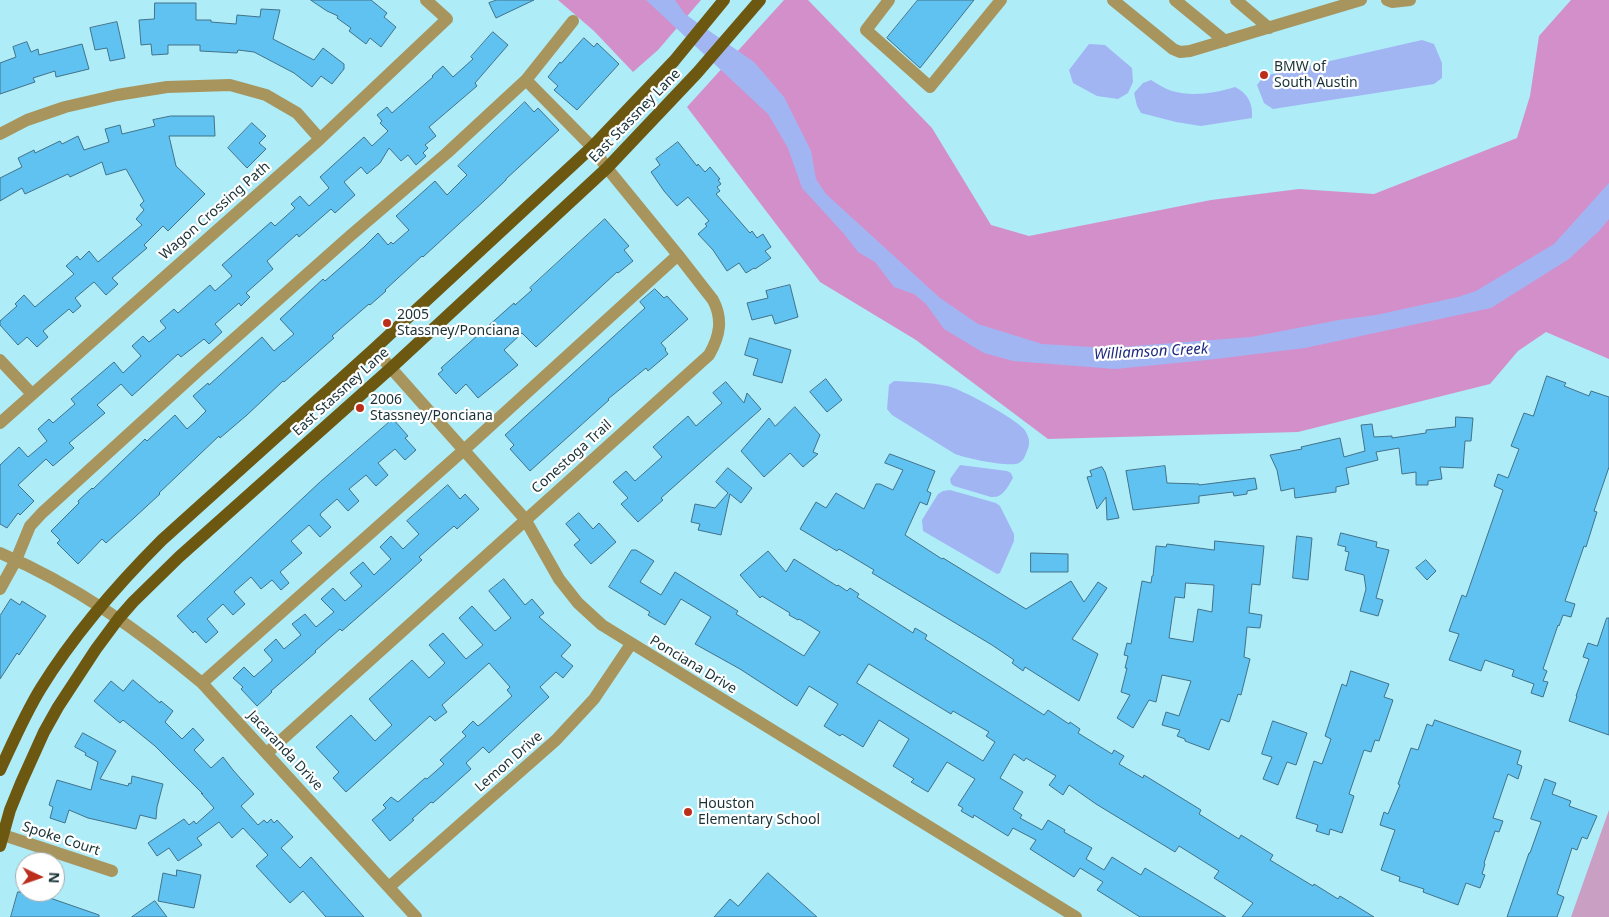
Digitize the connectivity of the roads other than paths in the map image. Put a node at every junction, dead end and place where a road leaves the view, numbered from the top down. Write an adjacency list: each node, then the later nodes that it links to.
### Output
1 (426, 0): 19 (street, Wagon Crossing Path)
2 (724, 0): 20 (main road, East Stassney Lane)
3 (760, 0): 21 (main road, East Stassney Lane)
4 (889, 0): 5 (street)
5 (1001, 0)
6 (1113, 0): 16 (street)
7 (1175, 0): 16 (street)
8 (1236, 0): 15 (street)
9 (1319, 0): 13 (street)
10 (1361, 0): 13 (street)
11 (1387, 0): 12 (street)
12 (1410, 0)
13 (1331, 9): 15 (street)
14 (573, 21): 17 (street)
15 (1269, 28): 16 (street)
16 (1225, 41)
17 (526, 80): 20 (street, Conestoga Trail); 31 (street)
18 (0, 134): 19 (street)
19 (320, 140): 26 (street, Wagon Crossing Path)
20 (592, 147): 21 (street, Conestoga Trail); 23 (main road, East Stassney Lane)
21 (606, 168): 22 (street, Conestoga Trail); 25 (main road, East Stassney Lane)
22 (678, 255): 28 (street); 29 (street, Conestoga Trail)
23 (374, 349): 25 (street, Ponciana Drive); 33 (main road, East Stassney Lane)
24 (0, 360): 26 (street)
25 (392, 368): 28 (street, Ponciana Drive); 34 (main road, East Stassney Lane)
26 (32, 394): 27 (street, Wagon Crossing Path)
27 (0, 422)
28 (464, 449): 29 (street, Ponciana Drive); 36 (street)
29 (526, 519): 35 (street, Ponciana Drive); 37 (street, Conestoga Trail)
30 (0, 553): 31 (street, Jacaranda Drive)
31 (16, 560): 32 (street); 33 (street, Jacaranda Drive)
32 (0, 589)
33 (101, 606): 34 (street, Jacaranda Drive); 38 (main road, East Stassney Lane)
34 (119, 618): 36 (street, Jacaranda Drive); 39 (main road, East Stassney Lane)
35 (631, 644): 41 (street, Lemon Drive); 43 (street, Ponciana Drive)
36 (202, 683): 37 (street, Jacaranda Drive)
37 (267, 752): 41 (street, Jacaranda Drive)
38 (0, 770)
39 (1, 839): 40 (street, Spoke Court)
40 (112, 872)
41 (389, 887): 42 (street, Jacaranda Drive)
42 (416, 917)
43 (1076, 917)

